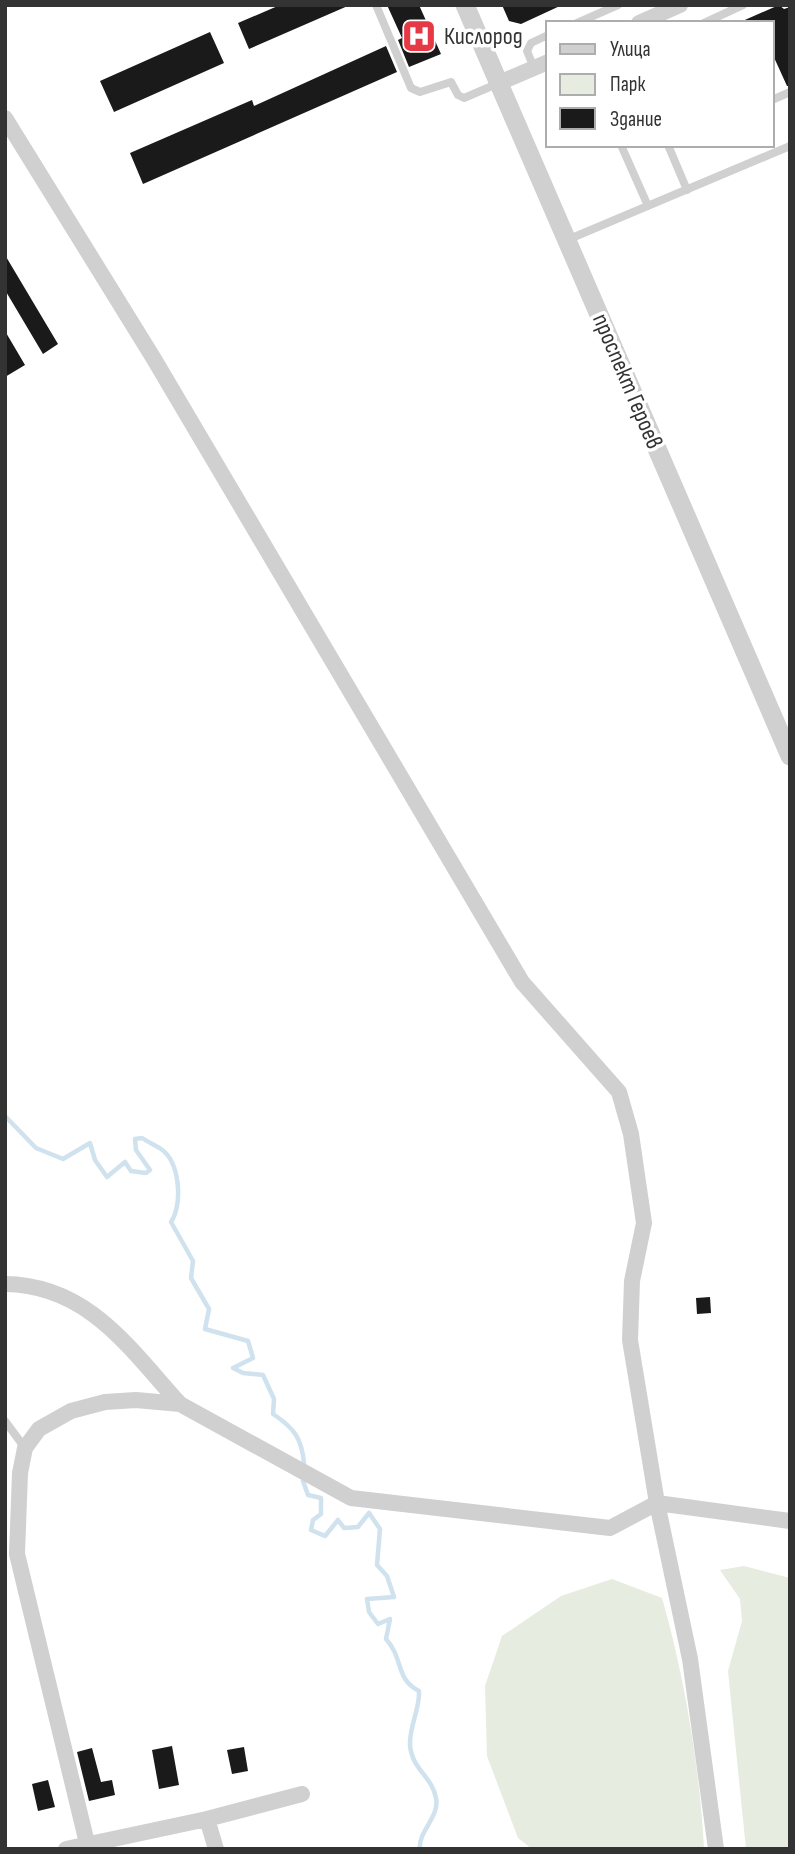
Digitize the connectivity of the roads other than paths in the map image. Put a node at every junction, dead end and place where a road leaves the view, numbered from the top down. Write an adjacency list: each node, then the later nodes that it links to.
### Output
1 (376, 5): 11 (lane)
2 (465, 5): 11 (street, проспект Героев)
3 (618, 5): 6 (lane)
4 (680, 5): 7 (street)
5 (743, 5): 8 (lane)
6 (582, 21)
7 (644, 21)
8 (708, 21)
9 (546, 36): 10 (lane)
10 (541, 65): 11 (street)
11 (499, 83): 20 (street, проспект Героев)
12 (790, 92): 13 (lane)
13 (774, 99)
14 (5, 118): 26 (street)
15 (790, 146): 18 (lane)
16 (622, 147): 19 (lane)
17 (669, 147): 18 (lane)
18 (687, 190): 19 (lane)
19 (648, 206): 20 (lane)
20 (567, 240): 21 (street, проспект Героев)
21 (790, 756)
22 (5, 1284): 23 (street)
23 (180, 1404): 25 (street); 26 (street)
24 (5, 1421): 25 (lane)
25 (25, 1448): 30 (street)
26 (657, 1503): 27 (street); 34 (street)
27 (790, 1521)
28 (302, 1794): 29 (street)
29 (207, 1819): 30 (street); 33 (street)
30 (87, 1843): 31 (street); 32 (street)
31 (66, 1849)
32 (107, 1849)
33 (216, 1849)
34 (716, 1849)

